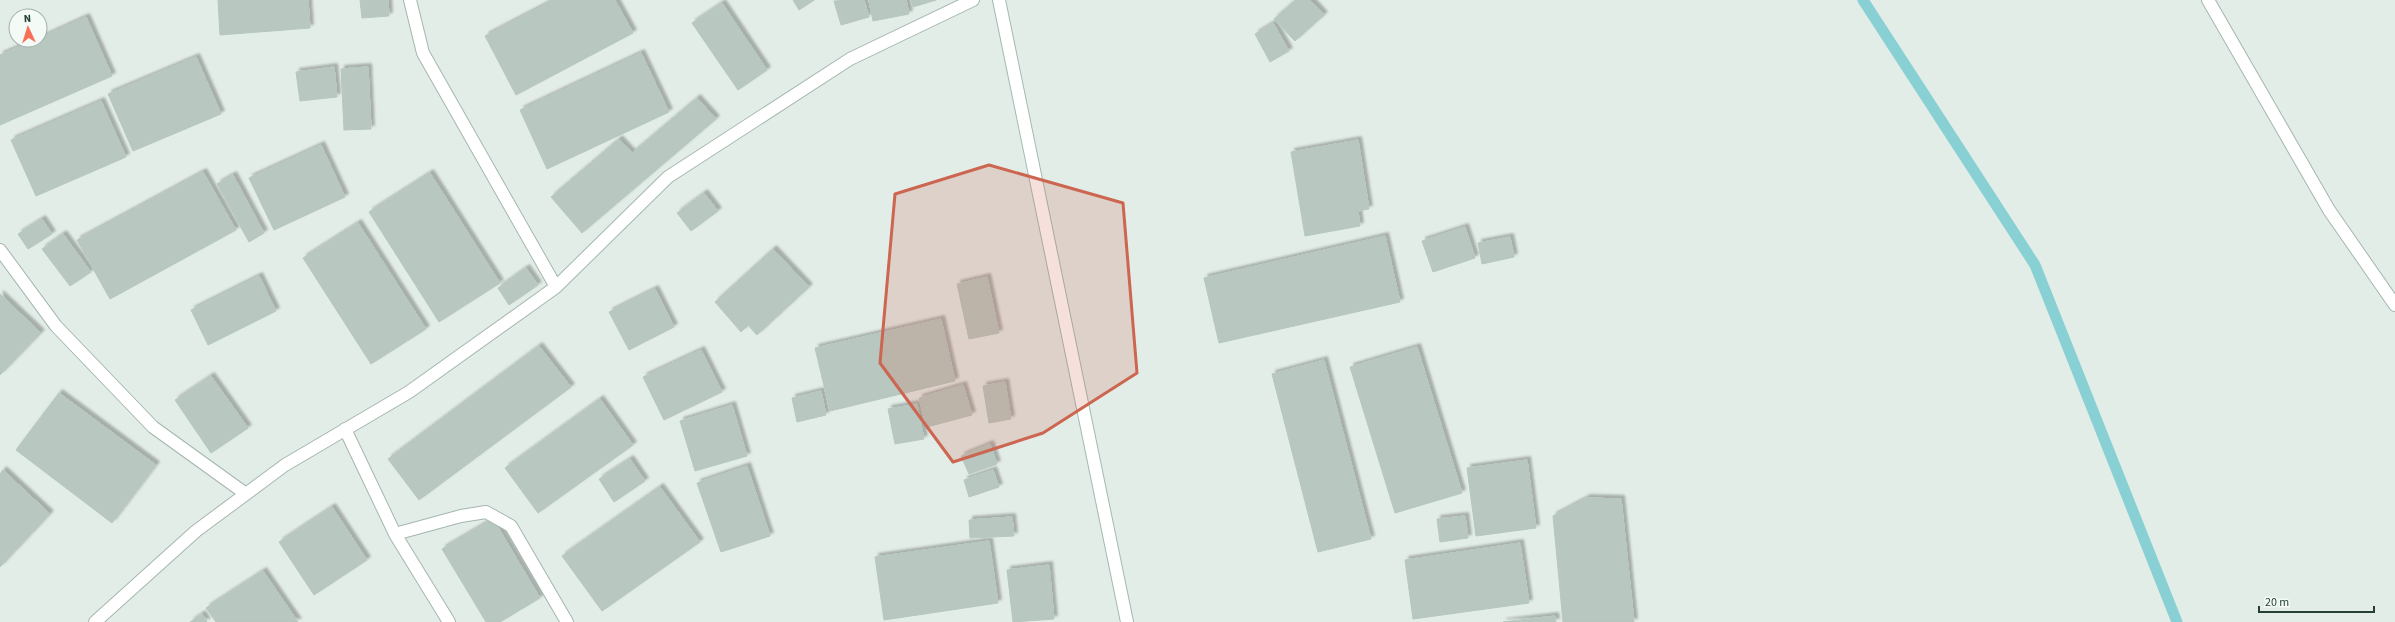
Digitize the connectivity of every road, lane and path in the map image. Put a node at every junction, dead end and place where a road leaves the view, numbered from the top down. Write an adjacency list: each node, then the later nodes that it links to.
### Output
1 (410, 0): 6 (street)
2 (973, 0): 6 (street)
3 (999, 0): 14 (street)
4 (2208, 0): 7 (street)
5 (0, 250): 9 (street)
6 (556, 287): 8 (street)
7 (2395, 305)
8 (345, 429): 9 (street); 10 (street)
9 (246, 494): 11 (street)
10 (395, 534): 12 (street); 13 (street)
11 (95, 622)
12 (448, 622)
13 (567, 622)
14 (1127, 622)

